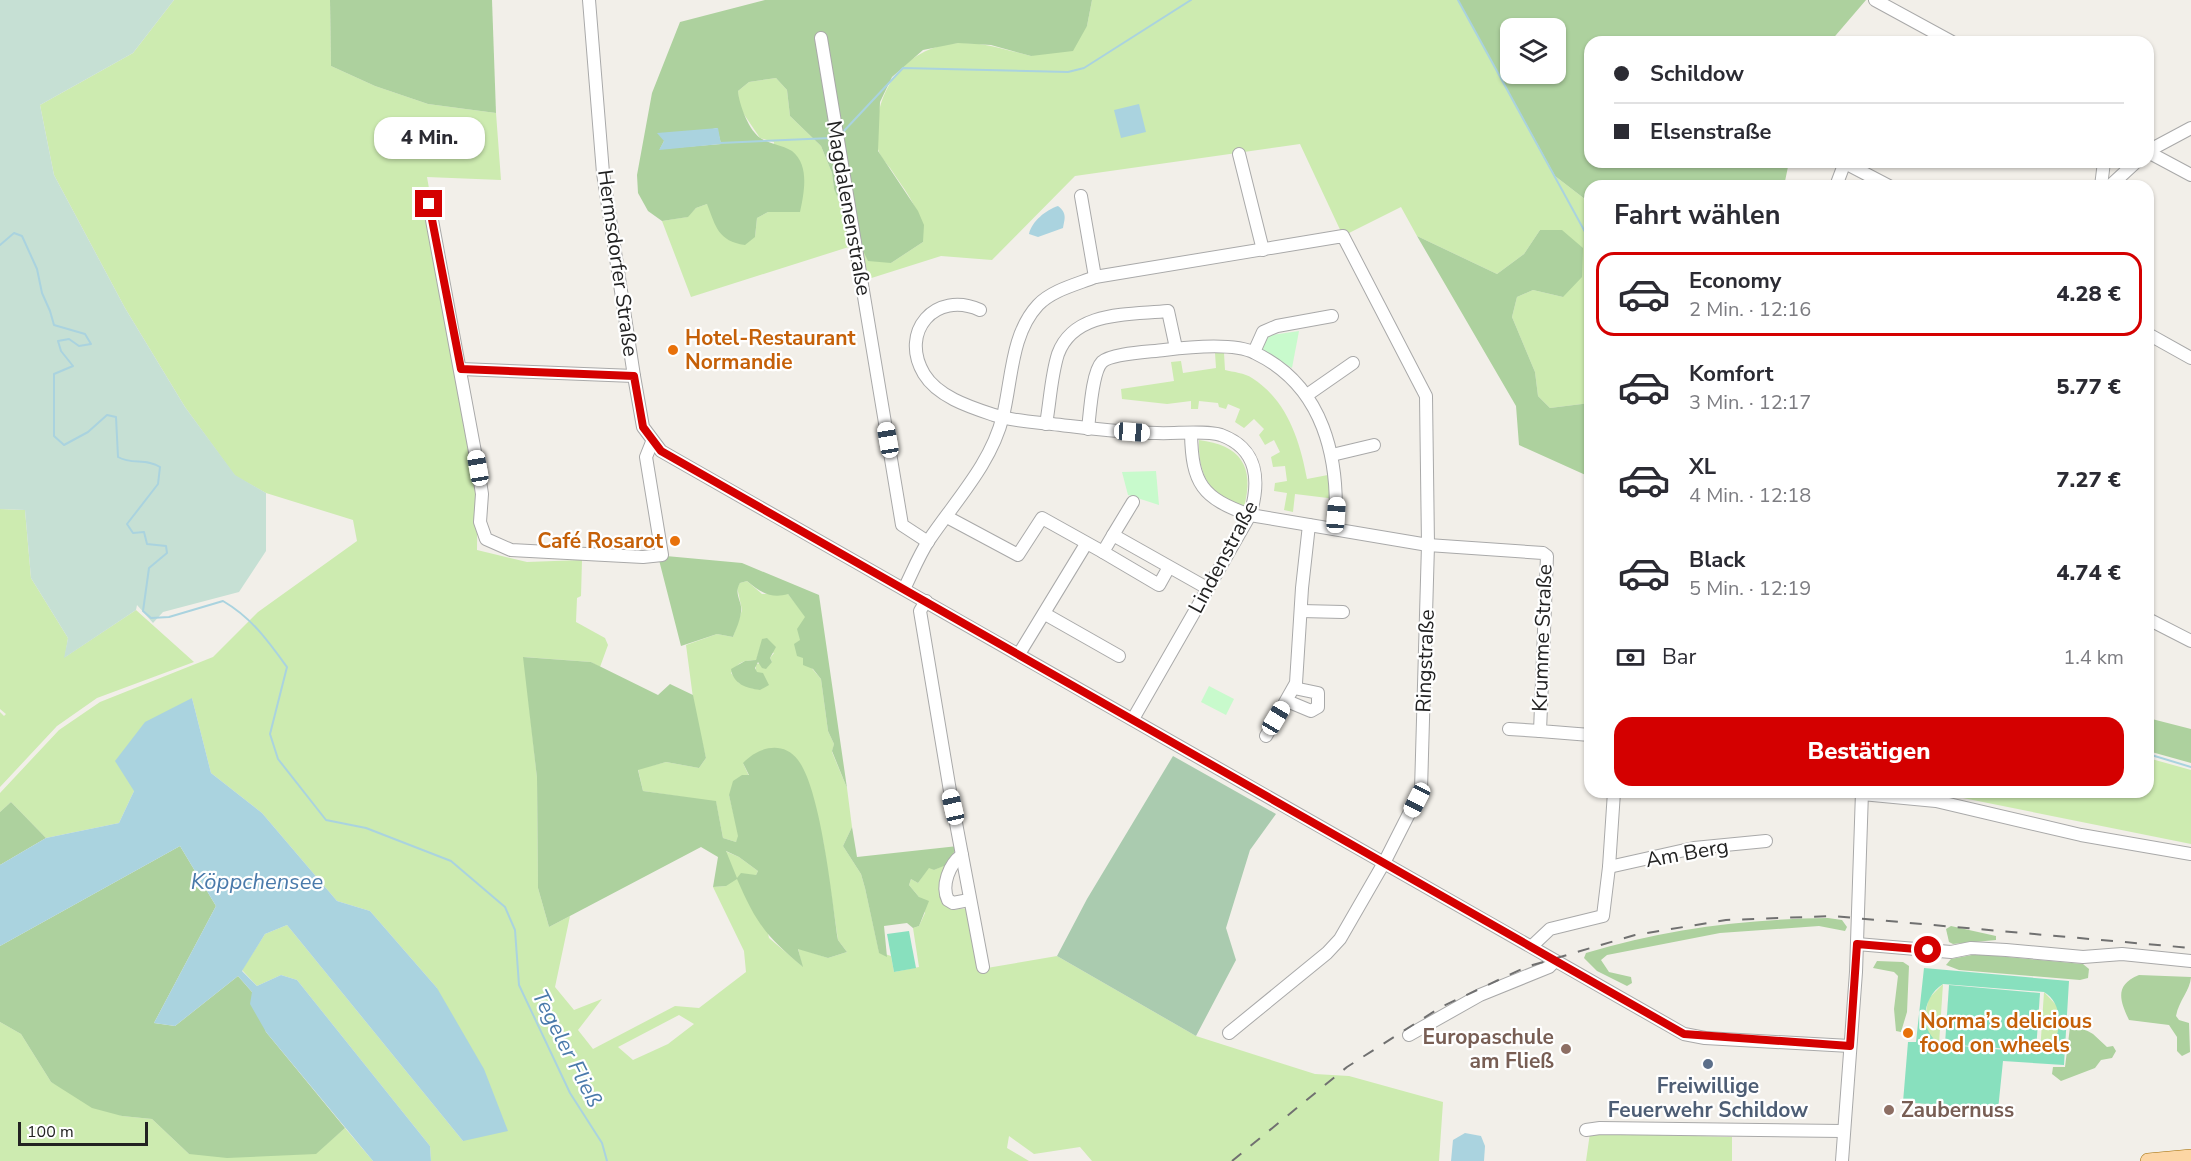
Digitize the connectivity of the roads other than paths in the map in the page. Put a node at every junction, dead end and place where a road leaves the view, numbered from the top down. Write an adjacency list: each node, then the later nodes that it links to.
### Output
1 (589, 0): 26 (street, Hermsdorfer Straße)
2 (1875, 0): 3 (street)
3 (1941, 36)
4 (821, 38): 41 (street, Magdalenenstraße)
5 (2191, 128): 6 (street)
6 (2154, 148)
7 (1239, 154): 16 (street)
8 (2154, 154): 11 (street)
9 (1856, 168): 12 (street)
10 (2130, 168): 13 (street)
11 (2191, 175)
12 (1878, 180)
13 (2116, 180)
14 (1081, 196): 17 (street)
15 (429, 204): 25 (street)
16 (1263, 250): 17 (street); 43 (street, Ringstraße)
17 (1095, 277): 28 (street)
18 (980, 310): 28 (street, Lindenstraße)
19 (1332, 316): 22 (street)
20 (2154, 337): 23 (street)
21 (1176, 348): 22 (street); 29 (street); 30 (street)
22 (1254, 352): 27 (street)
23 (2191, 358)
24 (1353, 363): 27 (street)
25 (461, 369): 26 (street); 32 (street)
26 (634, 376): 32 (street, Hermsdorfer Straße)
27 (1307, 395): 34 (street)
28 (1003, 418): 29 (street, Lindenstraße); 37 (street)
29 (1046, 424): 30 (street, Lindenstraße)
30 (1088, 429): 31 (street, Lindenstraße)
31 (1191, 434): 36 (street); 36 (street, Lindenstraße)
32 (652, 441): 47 (street)
33 (1374, 445): 34 (street)
34 (1332, 455): 39 (street)
35 (1133, 502): 40 (street)
36 (1250, 515): 38 (street); 46 (street, Lindenstraße)
37 (947, 516): 41 (street); 42 (street)
38 (1309, 525): 39 (street); 49 (street)
39 (1335, 529): 43 (street)
40 (1113, 535): 44 (street); 45 (street)
41 (928, 542): 47 (street)
42 (1086, 544): 44 (street); 51 (street)
43 (1428, 545): 60 (street, Krumme Straße); 69 (street, Ringstraße)
44 (1103, 552): 45 (street)
45 (1169, 567): 46 (street)
46 (1207, 588): 58 (street, Lindenstraße)
47 (904, 589): 48 (street)
48 (926, 601): 54 (street); 68 (street)
49 (1301, 611): 50 (street); 56 (street)
50 (1343, 612)
51 (1045, 614): 54 (street); 55 (street)
52 (2154, 622): 53 (street)
53 (2191, 641)
54 (1019, 654): 58 (street)
55 (1119, 656)
56 (1294, 688): 57 (street); 57 (street)
57 (1287, 700): 62 (street)
58 (1133, 719): 69 (street)
59 (1509, 729): 60 (street, Krumme Straße)
60 (1539, 732): 61 (street, Krumme Straße)
61 (1584, 735)
62 (1266, 736)
63 (1614, 798): 70 (street)
64 (1862, 798): 72 (street)
65 (1908, 798): 67 (street)
66 (1766, 841): 70 (street, Am Berg)
67 (2191, 854)
68 (962, 855): 71 (street); 71 (street)
69 (1385, 861): 73 (street); 77 (street, Ringstraße)
70 (1609, 867): 73 (street)
71 (969, 900): 76 (street)
72 (1857, 944): 75 (street); 79 (street)
73 (1532, 946): 74 (street)
74 (1555, 961): 78 (street); 79 (street)
75 (2191, 961)
76 (983, 967)
77 (1230, 1033)
78 (1409, 1035)
79 (1850, 1046): 81 (street)
80 (1586, 1130): 81 (street)
81 (1842, 1131): 83 (street)
82 (2191, 1157): 84 (main road)
83 (1842, 1161)
84 (2148, 1161)

